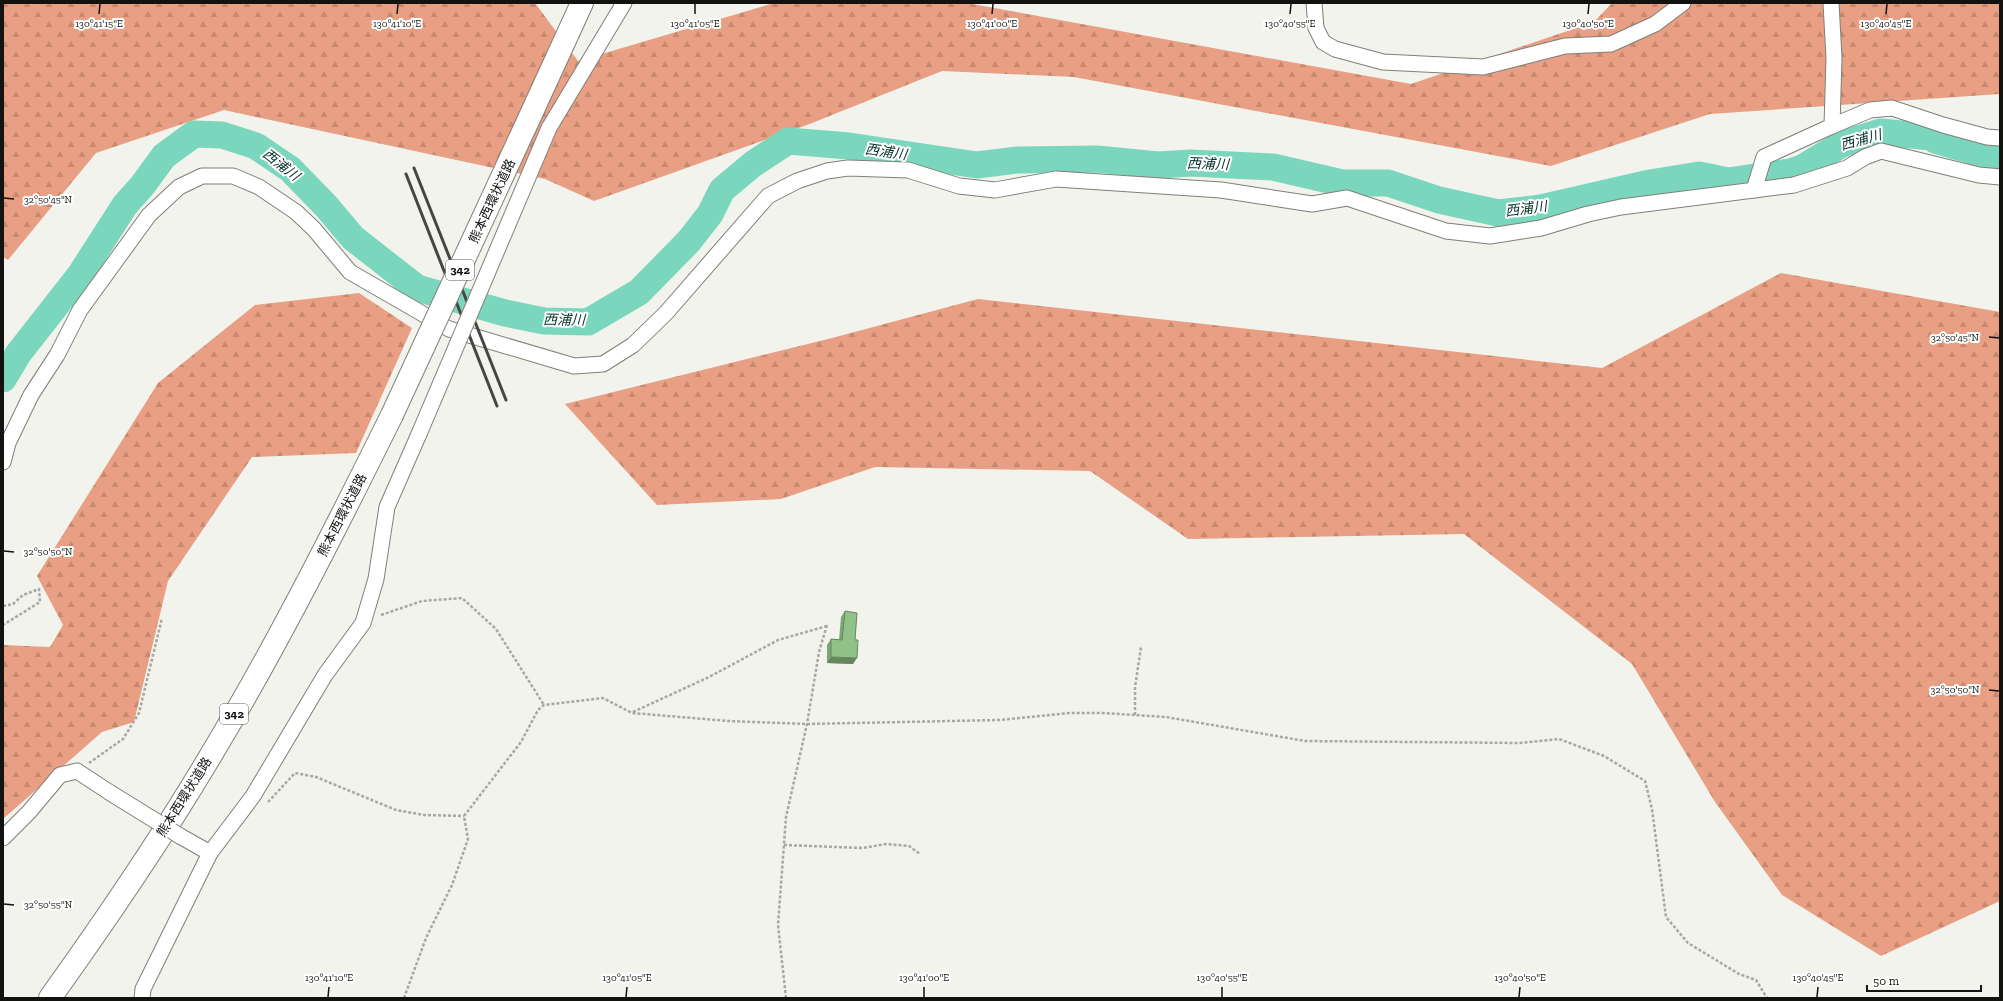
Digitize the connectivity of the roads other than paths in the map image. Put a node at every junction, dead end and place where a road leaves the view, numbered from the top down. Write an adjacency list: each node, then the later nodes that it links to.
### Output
1 (582, 3): 13 (highway, 熊本西環状道路 / 342, bridge)
2 (624, 3): 12 (street, bridge)
3 (1314, 3): 4 (street)
4 (1683, 3)
5 (1831, 3): 6 (street)
6 (1832, 126): 7 (street); 9 (street)
7 (2000, 138)
8 (2000, 177): 9 (street)
9 (1754, 190): 10 (street)
10 (3, 462)
11 (3, 838): 12 (street, bridge)
12 (210, 853): 14 (street)
13 (50, 998)
14 (142, 998)

